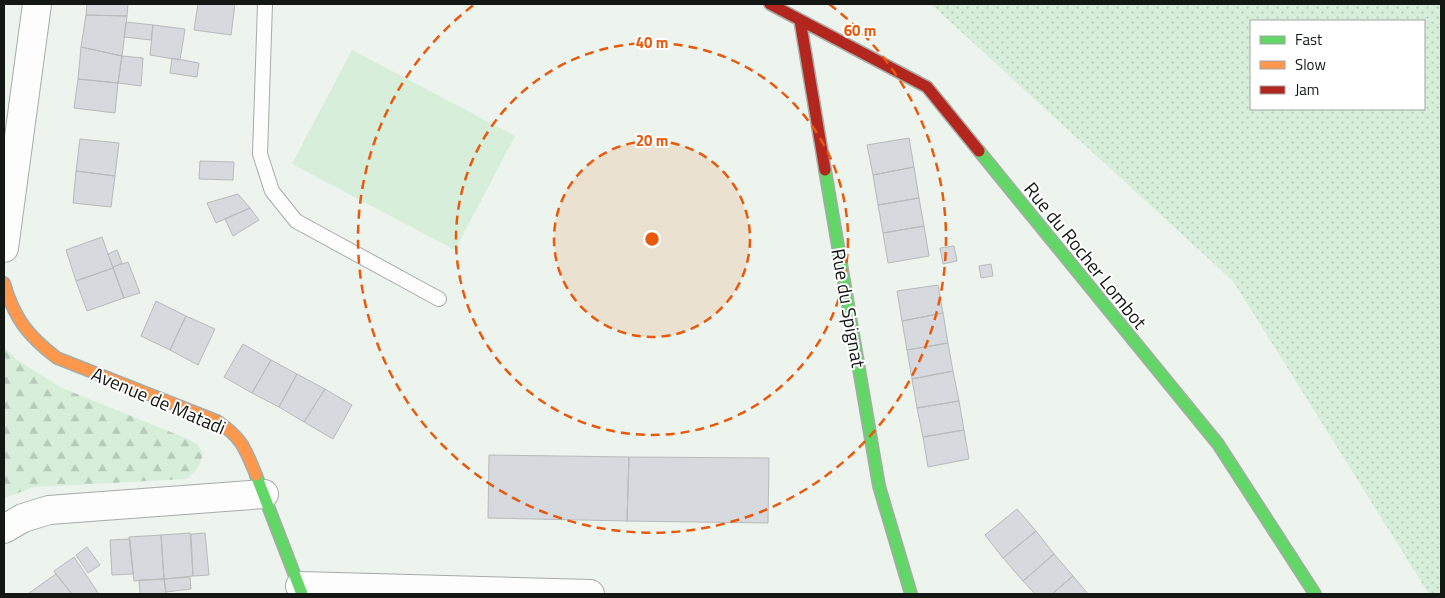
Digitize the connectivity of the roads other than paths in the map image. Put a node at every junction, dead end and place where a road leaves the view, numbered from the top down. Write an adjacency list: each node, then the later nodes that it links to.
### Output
1 (37, 4): 5 (street)
2 (265, 4): 7 (lane)
3 (770, 4): 4 (street, Rue du Rocher Lombot)
4 (800, 20): 12 (street, Rue du Spignat); 13 (street, Rue du Rocher Lombot)
5 (4, 248)
6 (4, 283): 8 (street, Avenue de Matadi)
7 (439, 299)
8 (264, 494): 9 (street); 10 (street, Avenue de Matadi)
9 (4, 528)
10 (301, 590): 11 (street)
11 (590, 594)
12 (911, 594)
13 (1315, 594)

